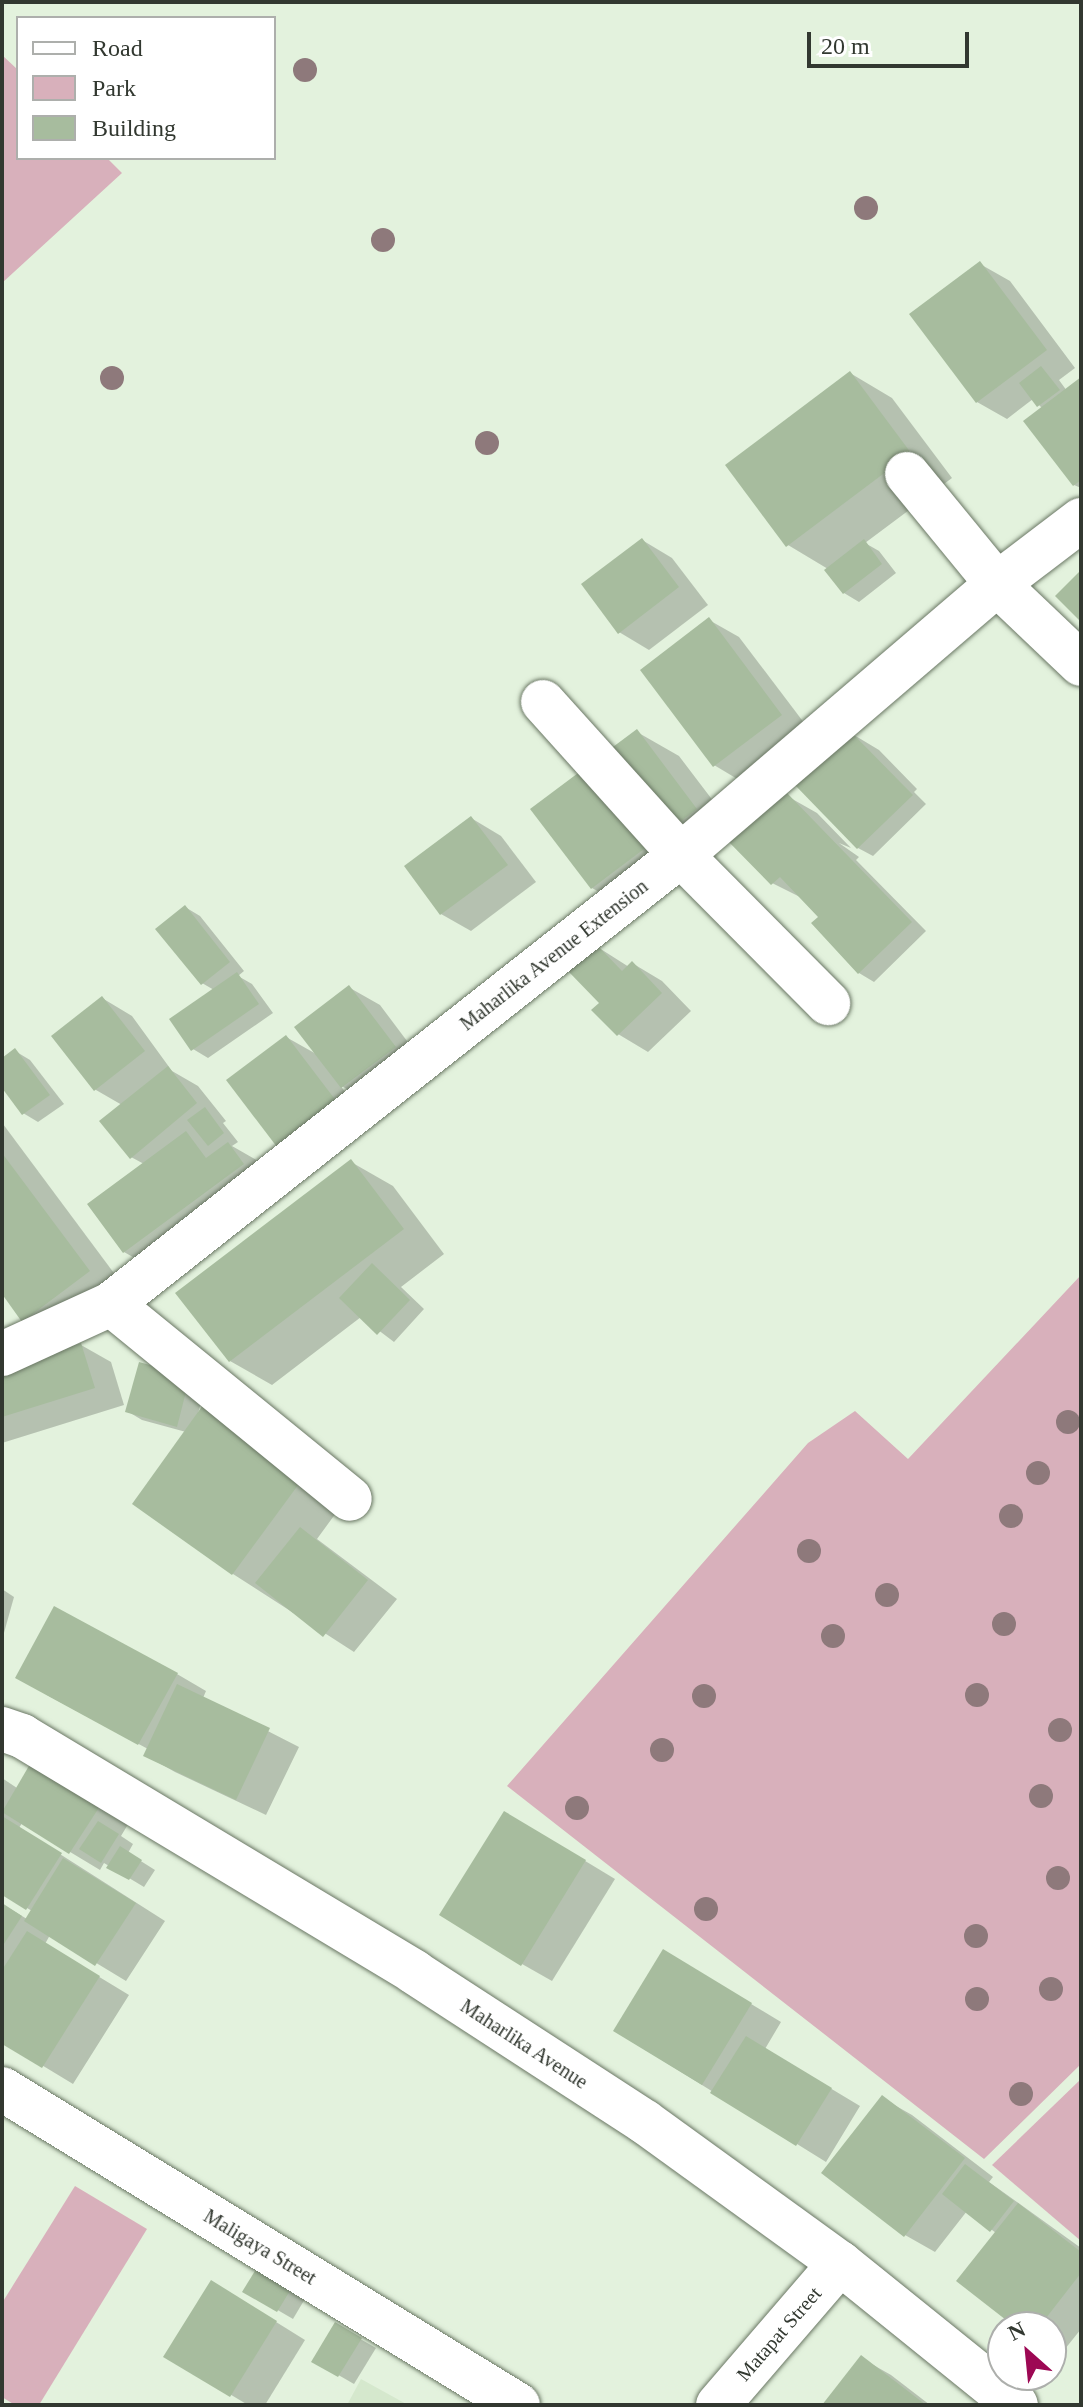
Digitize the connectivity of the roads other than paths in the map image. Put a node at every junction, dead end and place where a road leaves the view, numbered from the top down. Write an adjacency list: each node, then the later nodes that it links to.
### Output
1 (907, 474): 3 (street)
2 (1081, 520): 3 (street, Maharlika Avenue Extension)
3 (997, 584): 4 (street); 6 (street, Maharlika Avenue Extension)
4 (1081, 664)
5 (543, 702): 6 (street)
6 (681, 855): 7 (street); 8 (street, Maharlika Avenue Extension)
7 (828, 1003)
8 (111, 1304): 9 (street, Maharlika Avenue Extension); 10 (street)
9 (2, 1354)
10 (350, 1499)
11 (2, 1729): 13 (street, Maharlika Avenue)
12 (2, 2089): 14 (street, Maligaya Street)
13 (840, 2263): 15 (street, Matapat Street); 16 (street, Maharlika Avenue)
14 (518, 2405)
15 (718, 2405)
16 (1016, 2405)

